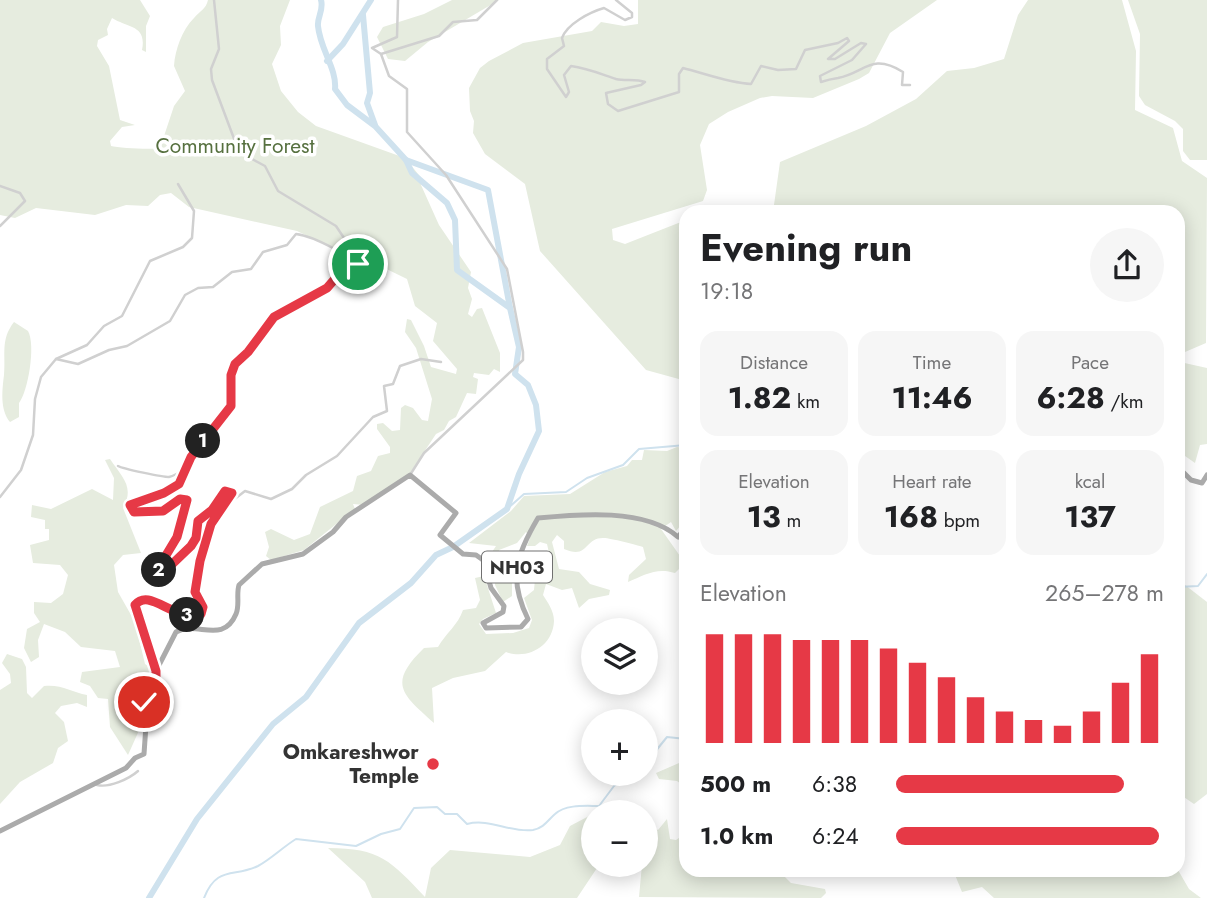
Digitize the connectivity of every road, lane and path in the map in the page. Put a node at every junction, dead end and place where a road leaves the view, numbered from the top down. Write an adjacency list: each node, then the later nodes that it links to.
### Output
1 (214, 0): 10 (street)
2 (398, 0): 5 (street)
3 (497, 0): 5 (street)
4 (615, 0): 6 (street)
5 (381, 54): 16 (street)
6 (909, 85)
7 (178, 184): 11 (street)
8 (0, 186): 9 (street)
9 (0, 226)
10 (365, 272): 11 (street); 14 (street)
11 (57, 359): 18 (street)
12 (442, 362): 19 (street)
13 (118, 466): 14 (street)
14 (185, 473): 19 (street)
15 (1185, 474): 17 (main road)
16 (410, 475): 20 (main road, NH03); 21 (main road)
17 (1207, 475)
18 (0, 497)
19 (221, 511): 21 (street)
20 (679, 536)
21 (156, 671): 23 (main road)
22 (138, 771): 23 (street)
23 (94, 785): 24 (main road)
24 (0, 831)

